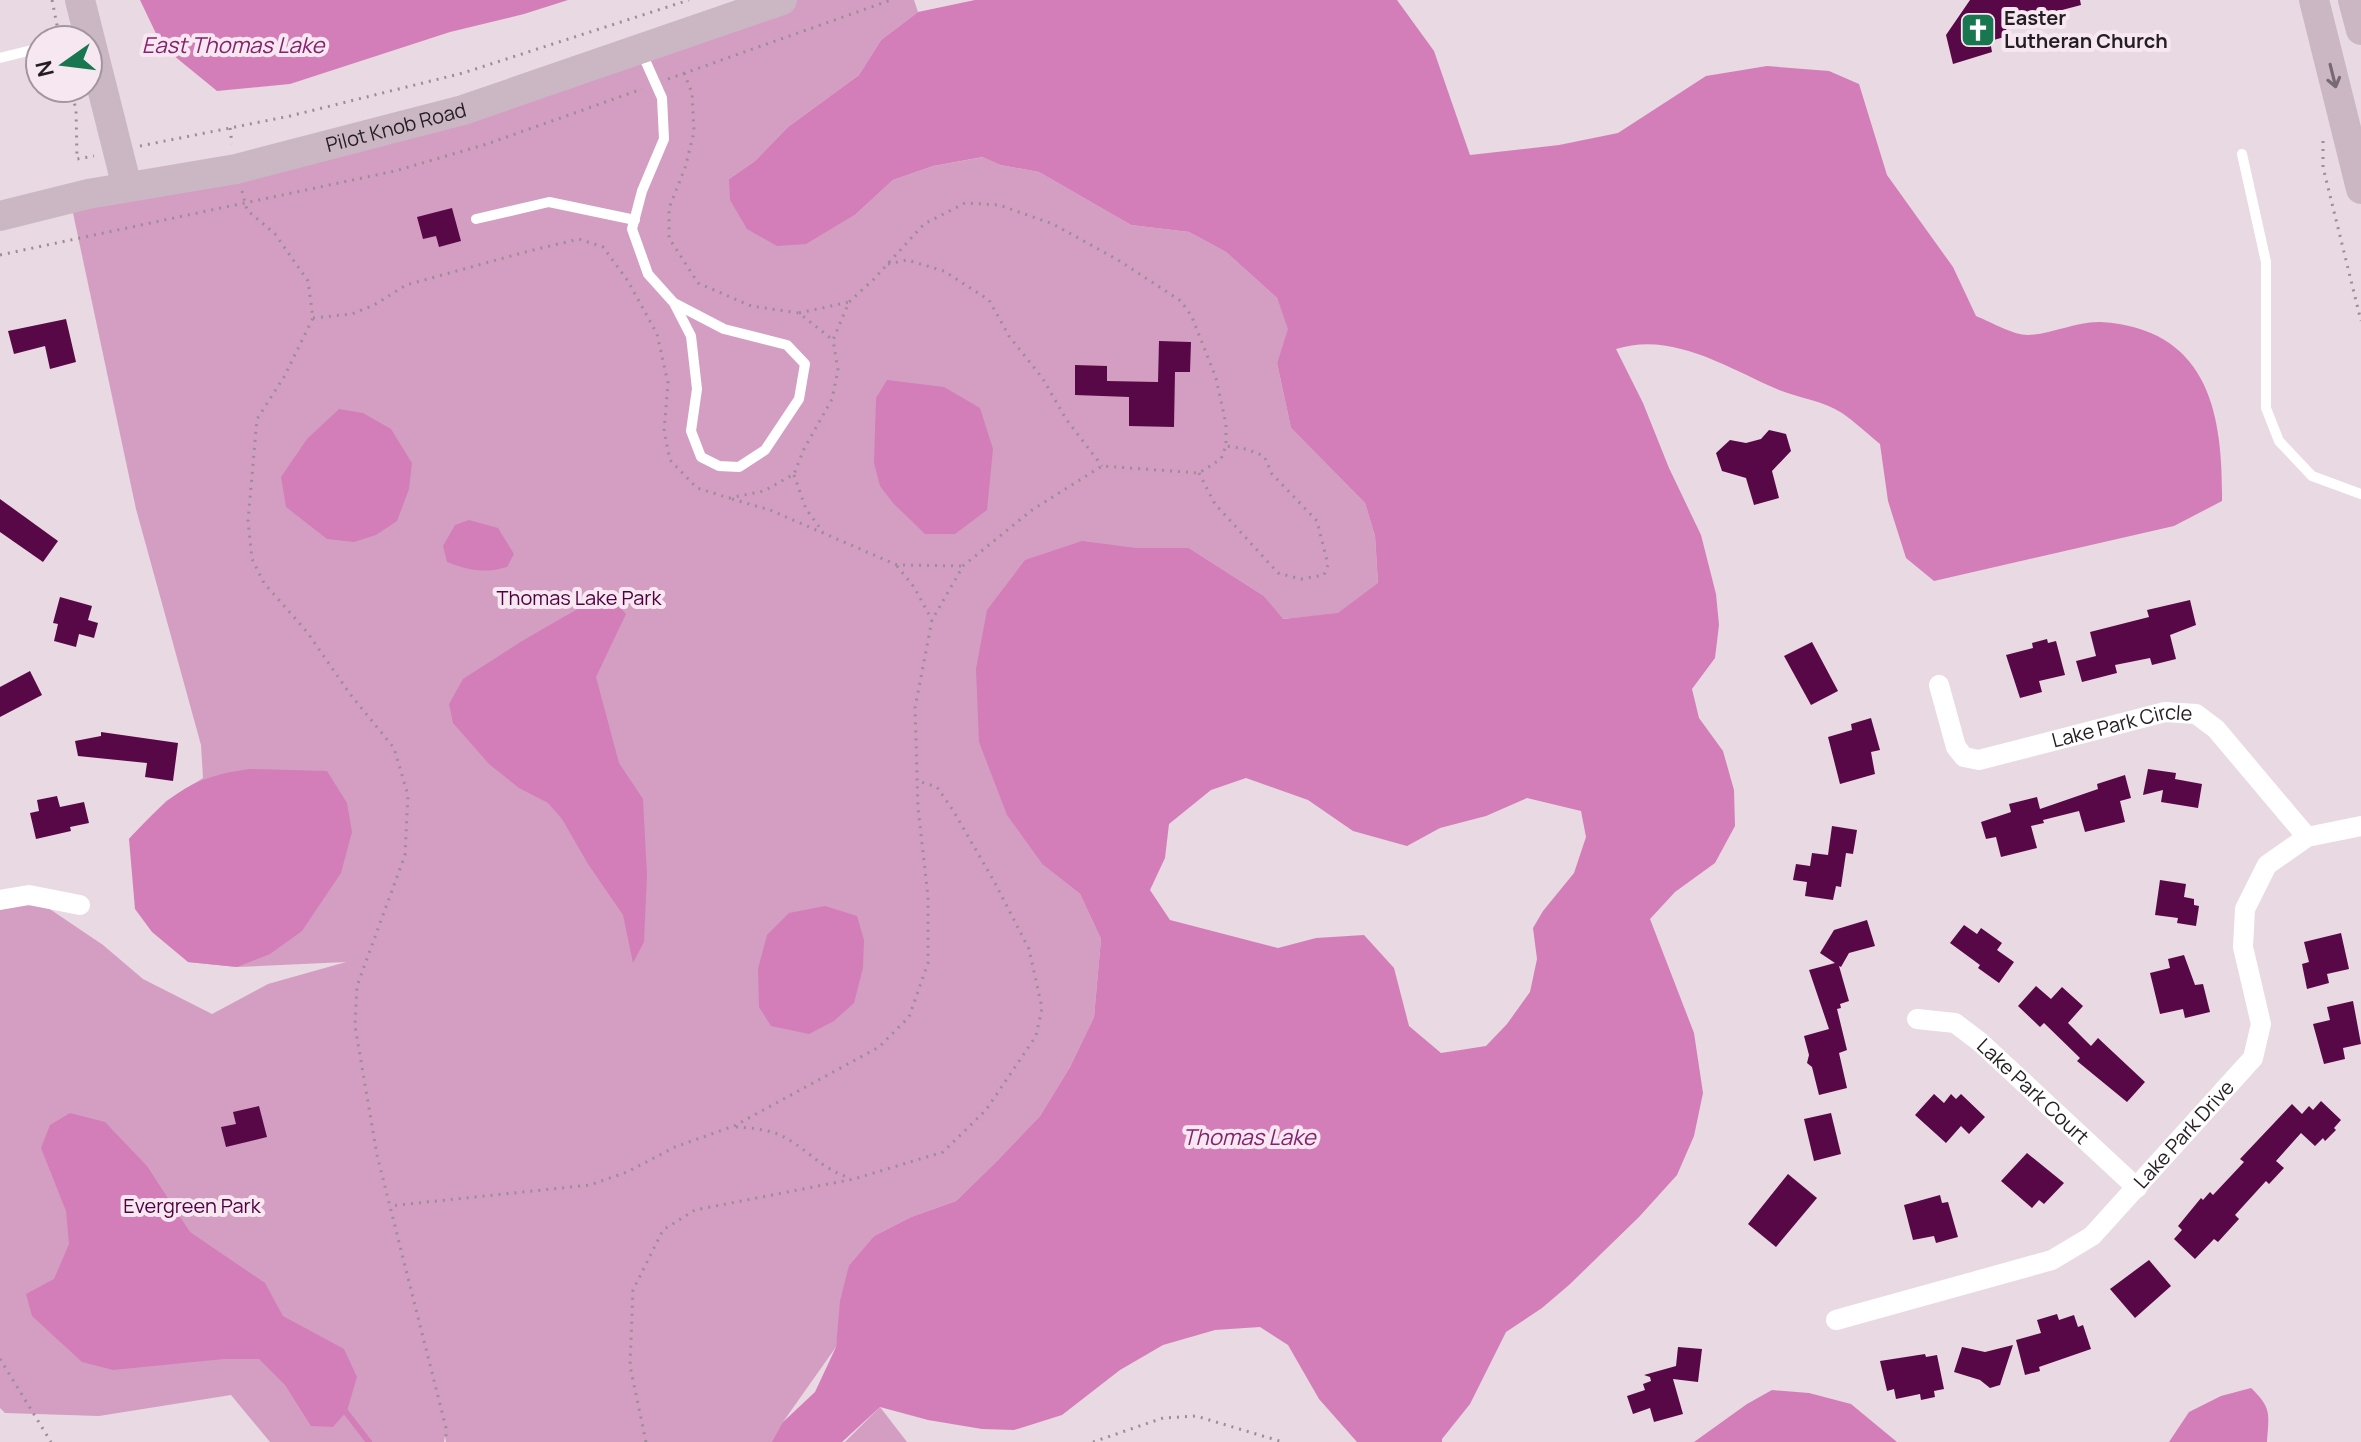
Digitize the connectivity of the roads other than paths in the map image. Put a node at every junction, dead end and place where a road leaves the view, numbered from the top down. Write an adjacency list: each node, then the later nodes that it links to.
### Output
1 (80, 0): 5 (main road)
2 (782, 0): 7 (main road, Pilot Knob Road)
3 (2314, 0): 13 (main road, one-way to 13)
4 (2353, 0): 6 (main road)
5 (77, 24)
6 (2361, 30)
7 (641, 49): 12 (main road, Pilot Knob Road); 16 (lane)
8 (24, 52): 9 (lane)
9 (0, 58)
10 (100, 104): 12 (main road)
11 (2242, 154): 18 (lane)
12 (127, 187): 14 (main road, Pilot Knob Road)
13 (2361, 189)
14 (0, 216)
15 (476, 219): 16 (lane)
16 (635, 220): 17 (lane)
17 (674, 303): 17 (lane)
18 (2361, 494)
19 (1939, 685): 21 (street, Lake Park Circle)
20 (2361, 826): 21 (street, Lake Park Drive)
21 (2307, 837): 25 (street, Lake Park Drive)
22 (0, 900): 23 (street)
23 (80, 905)
24 (1917, 1019): 25 (street, Lake Park Court)
25 (2137, 1188): 26 (street, Lake Park Drive)
26 (1836, 1320)

